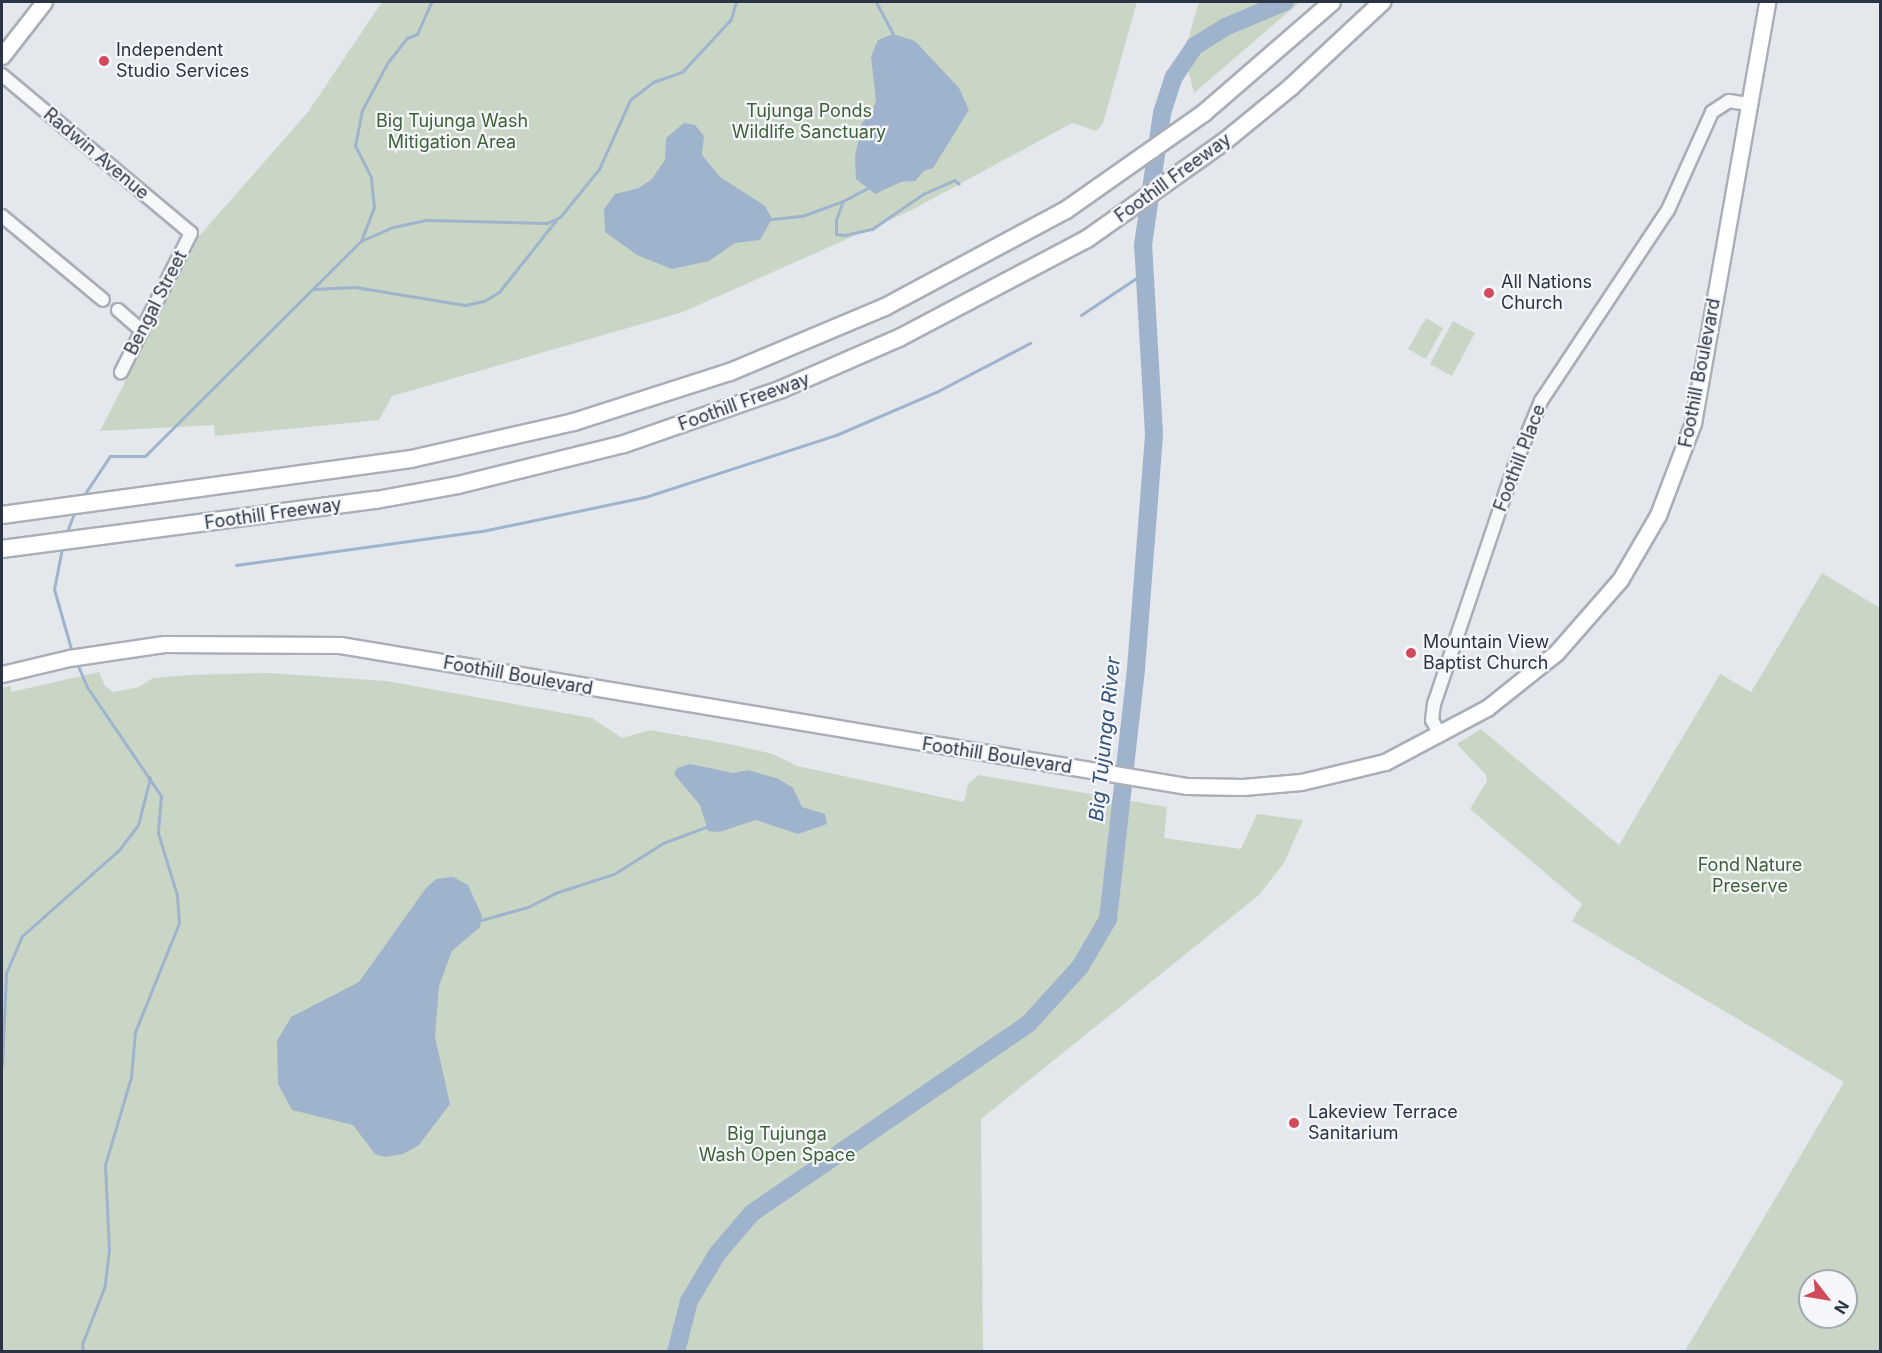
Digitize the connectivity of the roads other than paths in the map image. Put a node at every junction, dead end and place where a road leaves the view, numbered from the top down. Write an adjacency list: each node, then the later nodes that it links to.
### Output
1 (44, 2): 5 (main road)
2 (1332, 2): 14 (highway, Foothill Freeway)
3 (1382, 2): 15 (highway, Foothill Freeway)
4 (1767, 2): 7 (main road, Foothill Boulevard)
5 (2, 56)
6 (2, 75): 9 (street, Radwin Avenue)
7 (1748, 104): 17 (street, Foothill Place); 17 (main road, Foothill Boulevard)
8 (2, 216): 10 (street)
9 (191, 233): 12 (street, Bengal Street)
10 (103, 300)
11 (118, 310): 12 (street)
12 (142, 331): 13 (street, Bengal Street)
13 (121, 372)
14 (2, 514)
15 (2, 549)
16 (2, 674): 17 (main road, Foothill Boulevard)
17 (1440, 735)

